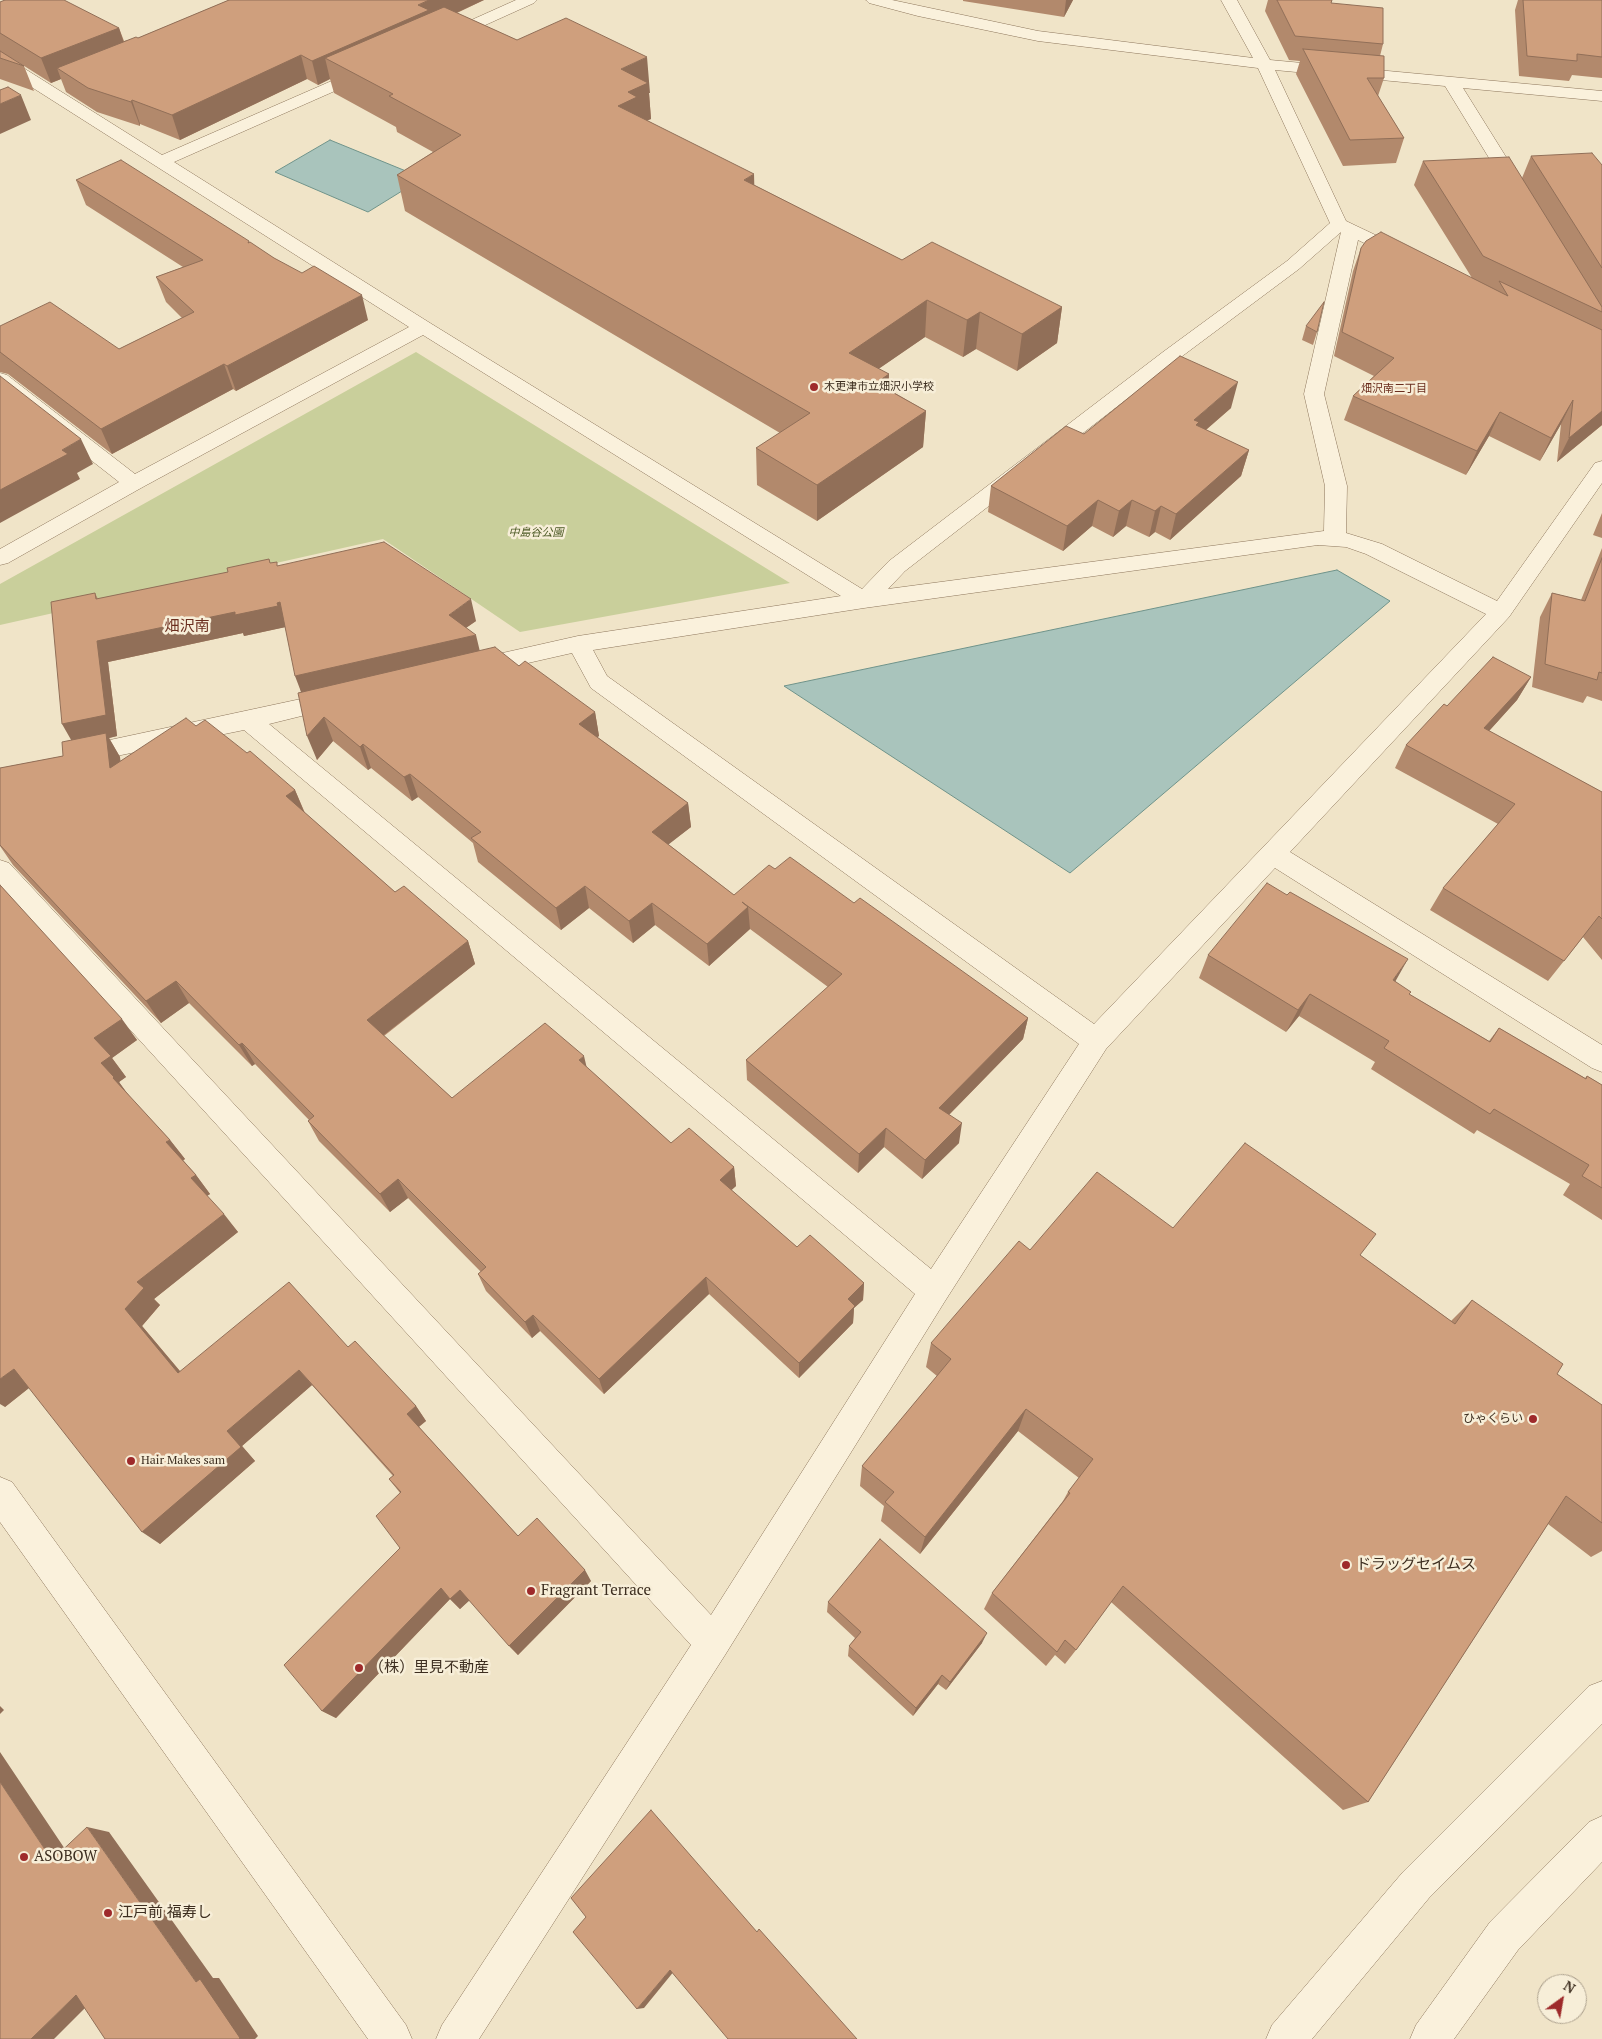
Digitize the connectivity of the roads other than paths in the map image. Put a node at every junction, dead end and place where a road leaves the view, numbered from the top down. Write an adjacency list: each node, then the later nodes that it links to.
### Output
1 (529, 0): 4 (street)
2 (874, 0): 6 (street)
3 (1229, 0): 6 (street)
4 (430, 44)
5 (0, 60): 10 (street)
6 (1264, 64): 8 (street); 12 (street)
7 (377, 67): 10 (street)
8 (1451, 82): 9 (street); 11 (street)
9 (1602, 96)
10 (161, 162): 14 (street)
11 (1526, 206)
12 (1345, 227): 13 (street); 18 (street); 20 (street)
13 (1423, 264)
14 (423, 327): 17 (street); 20 (street)
15 (0, 379): 17 (street)
16 (1598, 480): 21 (street)
17 (134, 483): 19 (street)
18 (1335, 539): 20 (street); 21 (street)
19 (0, 558)
20 (864, 600): 22 (street)
21 (1501, 612): 27 (street)
22 (578, 644): 23 (street); 29 (street)
23 (452, 673)
24 (354, 695): 25 (street)
25 (248, 720): 26 (street); 31 (street)
26 (57, 759)
27 (1272, 854): 29 (street); 30 (street)
28 (0, 870): 33 (street)
29 (1096, 1041): 31 (street)
30 (1602, 1060)
31 (934, 1291): 33 (street)
32 (0, 1494): 36 (street)
33 (713, 1643): 37 (street)
34 (1602, 1699): 38 (street)
35 (1602, 1835): 39 (street)
36 (392, 2039)
37 (456, 2039)
38 (1286, 2039)
39 (1430, 2039)

